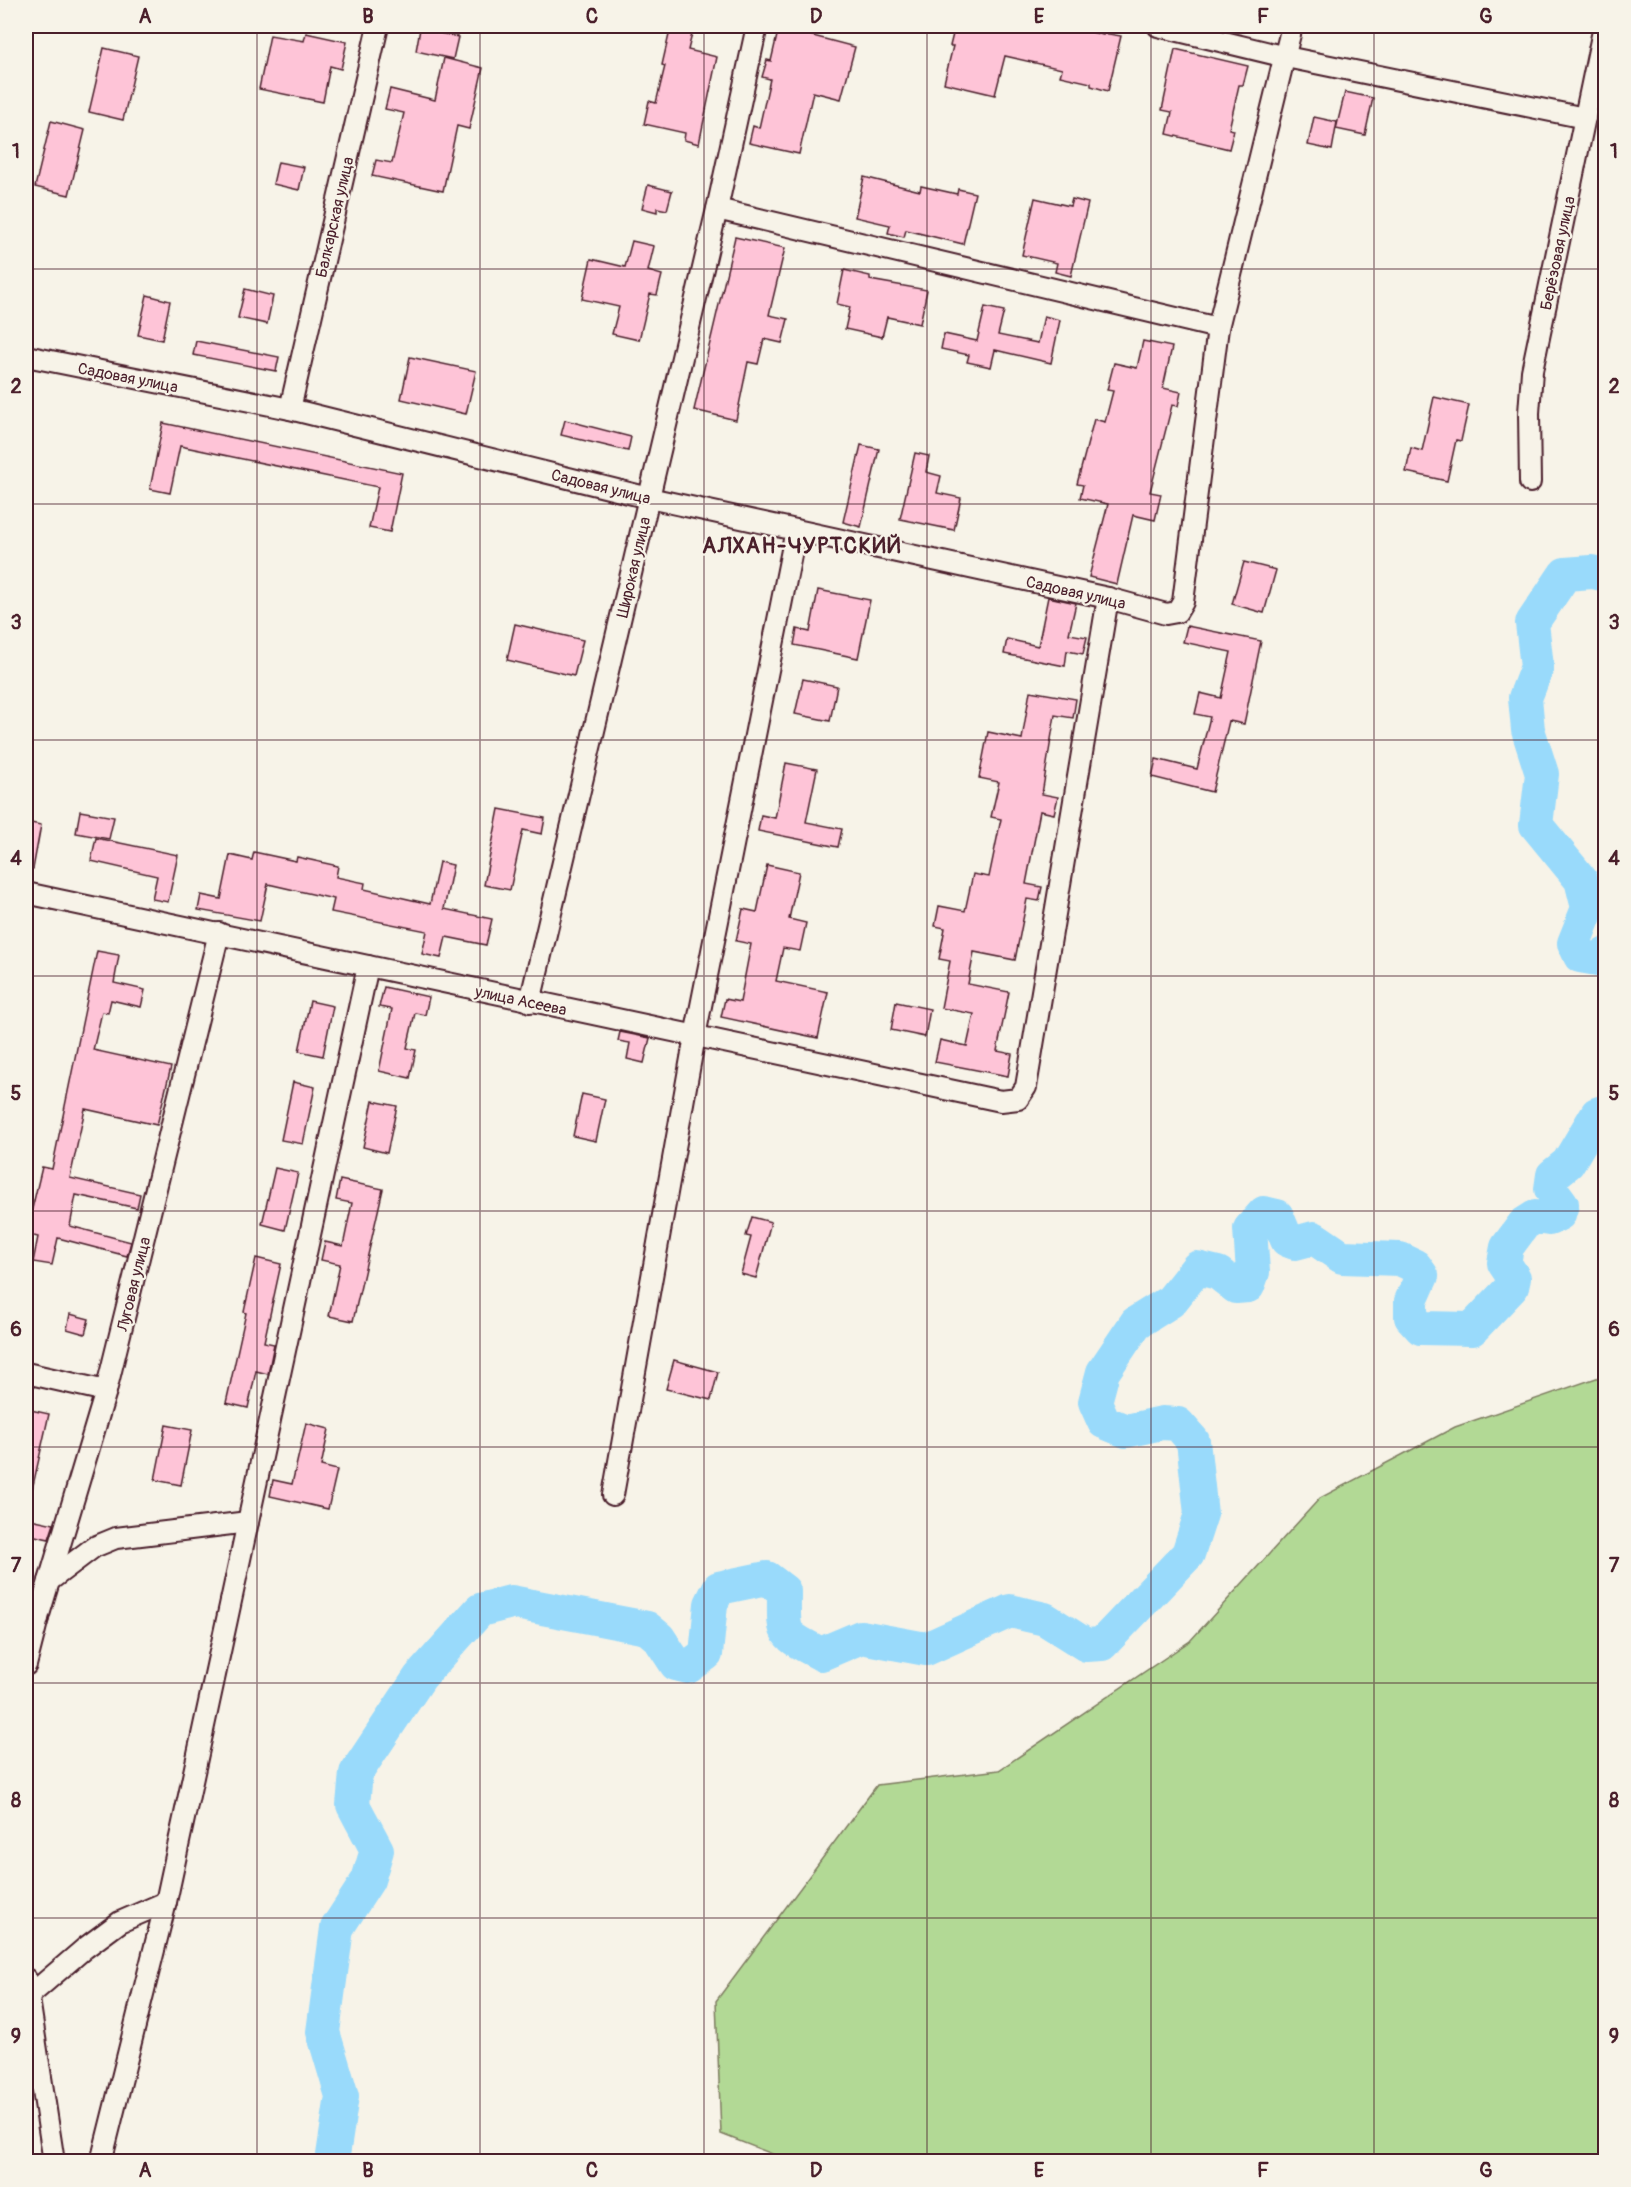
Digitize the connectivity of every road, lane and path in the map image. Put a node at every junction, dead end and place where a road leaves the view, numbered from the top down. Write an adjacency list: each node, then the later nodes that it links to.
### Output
1 (378, 26): 11 (street, Балкарская улица)
2 (757, 26): 8 (street, Широкая улица)
3 (1158, 26): 6 (street)
4 (1292, 26): 6 (street)
5 (1604, 26): 7 (street, Берёзовая улица)
6 (1286, 57): 7 (street); 9 (street)
7 (1585, 118): 12 (street, Берёзовая улица)
8 (717, 209): 9 (street); 13 (street, Широкая улица)
9 (1218, 328): 15 (street, Садовая улица)
10 (26, 356): 11 (street, Садовая улица)
11 (290, 409): 13 (street, Садовая улица)
12 (1530, 482)
13 (649, 498): 14 (street, Садовая улица); 19 (street, Широкая улица)
14 (796, 530): 15 (street, Садовая улица); 20 (street)
15 (1108, 598): 20 (street, улица Асеева)
16 (26, 893): 17 (street, улица Асеева)
17 (219, 933): 18 (street, улица Асеева); 22 (street, Луговая улица)
18 (368, 966): 19 (street, улица Асеева); 24 (street)
19 (530, 1002): 20 (street, улица Асеева)
20 (695, 1036): 23 (street)
21 (26, 1373): 22 (street)
22 (106, 1391): 25 (street, Луговая улица)
23 (613, 1495)
24 (248, 1522): 25 (street); 28 (street)
25 (49, 1581): 26 (street, Луговая улица)
26 (32, 1620): 27 (street, Луговая улица)
27 (26, 1665)
28 (166, 1902): 29 (street); 31 (street)
29 (27, 1988): 30 (street)
30 (54, 2162)
31 (101, 2162)

